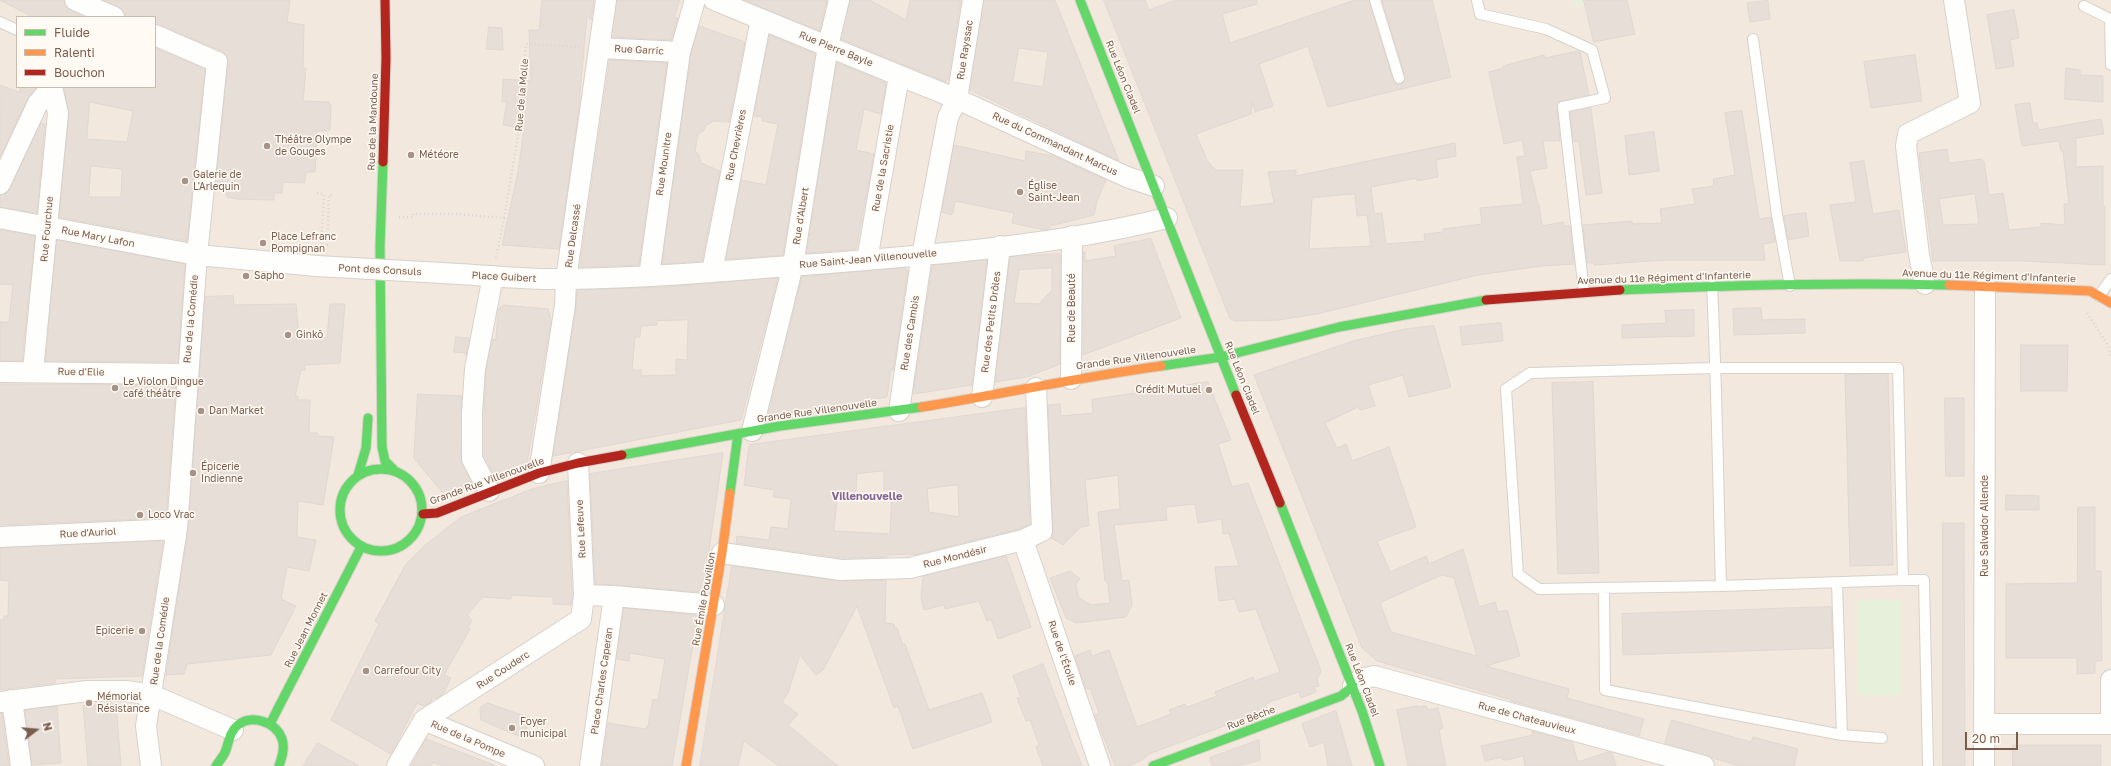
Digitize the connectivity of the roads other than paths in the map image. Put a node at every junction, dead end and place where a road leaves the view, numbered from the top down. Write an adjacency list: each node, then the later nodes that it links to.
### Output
1 (75, 0): 13 (street); 14 (street)
2 (385, 0): 35 (main road, Rue de la Mandoune)
3 (606, 0): 21 (street, Rue Delcassé)
4 (695, 0): 22 (street, Rue Mounitre)
5 (714, 0): 15 (street, Rue Pierre Bayle)
6 (839, 0): 20 (street, Rue d'Albert)
7 (973, 0): 28 (street, Rue Rayssac)
8 (1080, 0): 30 (main road, Rue Léon Cladel)
9 (1375, 0): 25 (lane)
10 (1477, 0): 51 (lane)
11 (1954, 0): 47 (street)
12 (2084, 6): 23 (lane)
13 (70, 16)
14 (112, 16)
15 (761, 19): 20 (street, Rue Pierre Bayle); 41 (street, Rue Chevrières)
16 (0, 22): 17 (lane)
17 (16, 30)
18 (156, 35): 37 (street, Rue de la Comédie)
19 (1753, 39): 49 (lane)
20 (828, 46): 24 (street, Rue Pierre Bayle); 40 (street, Rue d'Albert)
21 (599, 48): 22 (street, Rue Garric); 45 (street, Rue Delcassé)
22 (680, 52): 44 (street, Rue Mounitre)
23 (2111, 65)
24 (899, 76): 28 (street, Rue Pierre Bayle); 39 (street, Rue de la Sacristie)
25 (1399, 78)
26 (51, 88): 29 (street)
27 (52, 88): 33 (street, Rue Fourchue)
28 (957, 99): 30 (street, Rue du Commandant Marcus); 38 (street, Rue Rayssac)
29 (0, 184)
30 (1154, 186): 32 (main road, Rue Léon Cladel)
31 (0, 218): 33 (street, Rue Mary Lafon)
32 (1167, 218): 34 (street, Rue Saint-Jean Villenouvelle); 55 (main road, Rue Léon Cladel)
33 (47, 235): 37 (street, Rue Mary Lafon); 57 (street, Rue Fourchue)
34 (1072, 236): 36 (street, Rue Saint-Jean Villenouvelle); 60 (street, Rue de Beauté)
35 (380, 246): 54 (main road, Rue de la Mandoune); 67 (main road, Rue de la Mandoune)
36 (1000, 246): 38 (street, Rue Saint-Jean Villenouvelle); 62 (street, Rue des Petits Drôles)
37 (196, 255): 42 (street, Pont des Consuls, bridge); 59 (street, Rue de la Comédie)
38 (922, 256): 39 (street, Rue Saint-Jean Villenouvelle); 64 (street, Rue des Cambis)
39 (867, 260): 40 (street, Rue Saint-Jean Villenouvelle)
40 (793, 265): 41 (street, Rue Saint-Jean Villenouvelle); 65 (street, Rue d'Albert)
41 (712, 272): 44 (street, Rue Saint-Jean Villenouvelle)
42 (442, 273): 43 (street, Place Guibert)
43 (493, 276): 45 (street, Place Guibert); 70 (street)
44 (649, 276): 45 (street, Rue Saint-Jean Villenouvelle)
45 (566, 279): 68 (street, Rue Delcassé)
46 (2111, 279): 52 (lane)
47 (1925, 284): 49 (main road, Avenue du 11e Régiment d'Infanterie); 50 (main road, Avenue du 11e Régiment d'Infanterie)
48 (1712, 286): 49 (main road, Avenue du 11e Régiment d'Infanterie); 51 (main road, Avenue du 11e Régiment d'Infanterie); 56 (lane)
49 (1790, 286)
50 (1985, 286): 52 (main road, Avenue du 11e Régiment d'Infanterie); 90 (street, Rue Salvador Allende)
51 (1584, 292): 55 (main road, Avenue du 11e Régiment d'Infanterie)
52 (2099, 296): 53 (main road, Avenue du 11e Régiment d'Infanterie)
53 (2111, 303)
54 (371, 342)
55 (1221, 357): 60 (main road, Grande Rue Villenouvelle); 85 (main road, Rue Léon Cladel)
56 (1714, 368): 77 (lane); 79 (lane); 80 (lane)
57 (33, 371): 58 (street, Rue d'Elie); 59 (street, Rue d'Elie)
58 (0, 372)
59 (187, 374): 72 (street, Rue de la Comédie)
60 (1071, 379): 61 (main road, Grande Rue Villenouvelle)
61 (1036, 388): 62 (main road, Grande Rue Villenouvelle); 74 (street, Rue Mondésir)
62 (982, 397): 64 (main road, Grande Rue Villenouvelle)
63 (369, 405): 69 (main road)
64 (899, 411): 65 (main road, Grande Rue Villenouvelle)
65 (745, 432): 66 (main road, Grande Rue Villenouvelle); 76 (main road, Rue Émile Pouvillon)
66 (578, 463): 68 (main road, Grande Rue Villenouvelle); 81 (street, Rue Lefeuve)
67 (394, 470): 69 (main road); 71 (main road)
68 (539, 473): 70 (main road, Grande Rue Villenouvelle)
69 (358, 475): 75 (main road)
70 (489, 491): 71 (main road, Grande Rue Villenouvelle)
71 (423, 514): 75 (main road)
72 (177, 530): 73 (street, Rue d'Auriol); 86 (street, Rue de la Comédie)
73 (0, 537)
74 (1023, 540): 76 (street, Rue Mondésir); 106 (street, Rue de l'Étoile)
75 (361, 547): 89 (main road, Rue Jean Monnet)
76 (722, 554): 83 (main road, Rue Émile Pouvillon)
77 (1903, 580): 78 (lane); 97 (lane)
78 (1837, 583): 79 (lane); 93 (lane)
79 (1721, 586): 80 (lane)
80 (1604, 588): 93 (lane)
81 (584, 595): 82 (street); 88 (street, Rue Couderc)
82 (614, 596): 83 (street); 104 (street, Place Charles Caperan)
83 (714, 605): 105 (main road, Rue Émile Pouvillon)
84 (2111, 680): 91 (street)
85 (1353, 686): 107 (main road, Rue Bêche); 108 (main road, Rue Léon Cladel); 109 (street, Rue de Chateauvieux)
86 (152, 695): 87 (street); 92 (street); 100 (street, Rue de la Comédie)
87 (6, 701): 99 (street)
88 (424, 720): 102 (street, Rue Couderc); 103 (street, Rue de la Pompe)
89 (270, 724): 92 (main road); 98 (main road)
90 (1984, 724): 91 (street); 110 (street, Rue Salvador Allende)
91 (2111, 724)
92 (233, 730): 95 (main road)
93 (1842, 735): 94 (lane)
94 (1882, 738)
95 (226, 749): 96 (main road); 101 (main road)
96 (228, 764)
97 (1928, 764)
98 (281, 765)
99 (21, 766)
100 (151, 766)
101 (216, 766)
102 (398, 766)
103 (534, 766)
104 (590, 766)
105 (686, 766)
106 (1100, 766)
107 (1153, 766)
108 (1380, 766)
109 (1704, 766)
110 (1984, 766)

